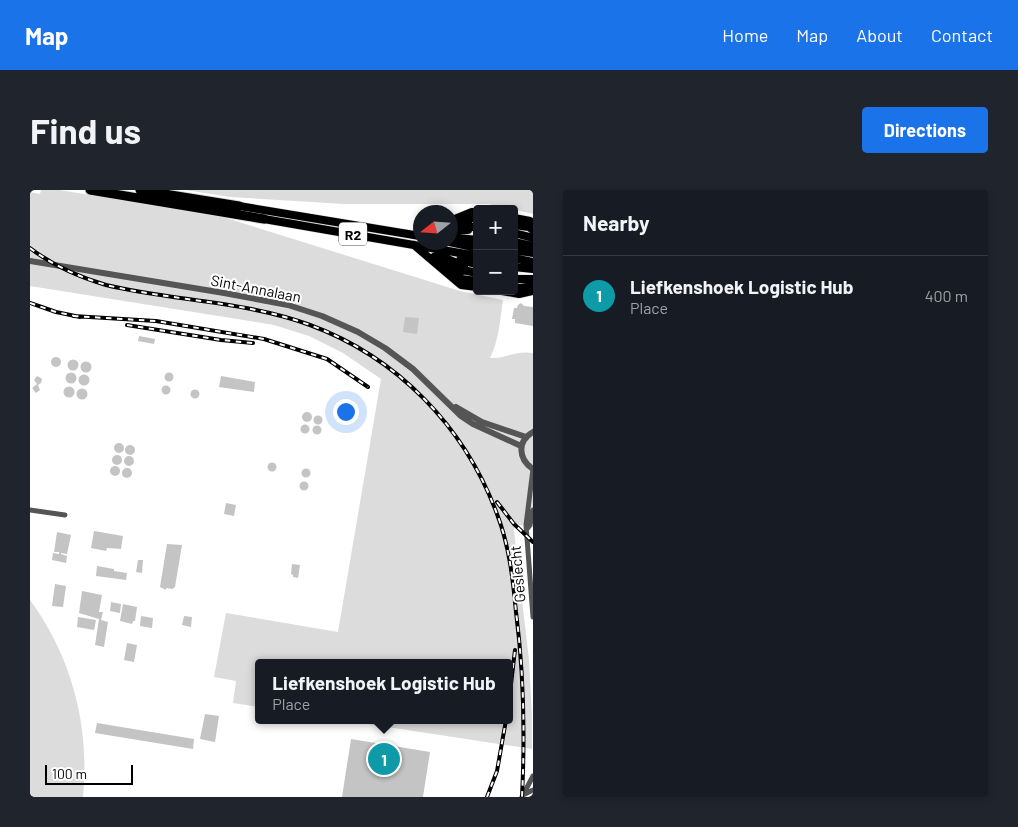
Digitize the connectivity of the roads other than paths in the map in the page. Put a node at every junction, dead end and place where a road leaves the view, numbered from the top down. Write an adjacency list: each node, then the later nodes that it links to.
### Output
1 (90, 190): 6 (highway, R2)
2 (140, 190): 3 (highway, R2)
3 (239, 206): 21 (highway, R2)
4 (473, 212): 10 (highway)
5 (473, 218): 13 (highway)
6 (264, 219): 33 (highway, R2)
7 (518, 219): 9 (highway)
8 (473, 222): 14 (highway)
9 (533, 223)
10 (458, 225)
11 (473, 226): 15 (highway)
12 (518, 226): 17 (highway)
13 (458, 227)
14 (458, 228)
15 (458, 230)
16 (518, 230): 24 (highway)
17 (533, 230)
18 (458, 231): 19 (highway)
19 (473, 231)
20 (458, 233): 25 (highway)
21 (413, 234)
22 (458, 234): 30 (highway)
23 (518, 234): 29 (highway)
24 (533, 234)
25 (473, 235)
26 (458, 236): 31 (highway)
27 (458, 237): 35 (highway)
28 (518, 238): 32 (highway)
29 (533, 238)
30 (473, 239)
31 (473, 242)
32 (533, 242)
33 (413, 244)
34 (518, 244): 46 (highway)
35 (473, 246)
36 (518, 247): 46 (highway)
37 (420, 250): 65 (highway)
38 (422, 250): 63 (highway, R2)
39 (423, 250): 61 (highway, R2)
40 (425, 250): 58 (highway, R2)
41 (427, 250): 55 (highway, R2)
42 (430, 250): 53 (highway, R2)
43 (437, 250): 50 (highway, R2)
44 (445, 250): 49 (highway, R2)
45 (458, 250): 47 (highway, R2)
46 (533, 251): 48 (highway)
47 (473, 252)
48 (518, 252)
49 (473, 255)
50 (473, 259)
51 (30, 261): 69 (street, Sint-Annalaan)
52 (518, 261): 59 (highway)
53 (473, 263)
54 (518, 265): 59 (highway)
55 (473, 267)
56 (518, 268): 59 (highway)
57 (518, 271): 59 (highway)
58 (473, 272)
59 (533, 274): 60 (highway); 62 (highway); 64 (highway); 66 (highway)
60 (518, 275)
61 (473, 276)
62 (518, 278)
63 (473, 280)
64 (518, 281)
65 (473, 286)
66 (518, 288)
67 (533, 291): 68 (highway)
68 (518, 294)
69 (450, 405): 71 (street, Sint-Annalaan); 72 (street, Sint-Annalaan)
70 (533, 432): 71 (street)
71 (526, 437): 72 (street)
72 (521, 446): 73 (street, Geslecht)
73 (533, 469): 77 (street, Geslecht)
74 (30, 510): 76 (street)
75 (533, 510): 77 (street, Geslecht)
76 (65, 516)
77 (527, 529): 78 (street, Geslecht)
78 (533, 617)
79 (533, 776): 81 (street)
80 (533, 790): 81 (street)
81 (523, 796)

